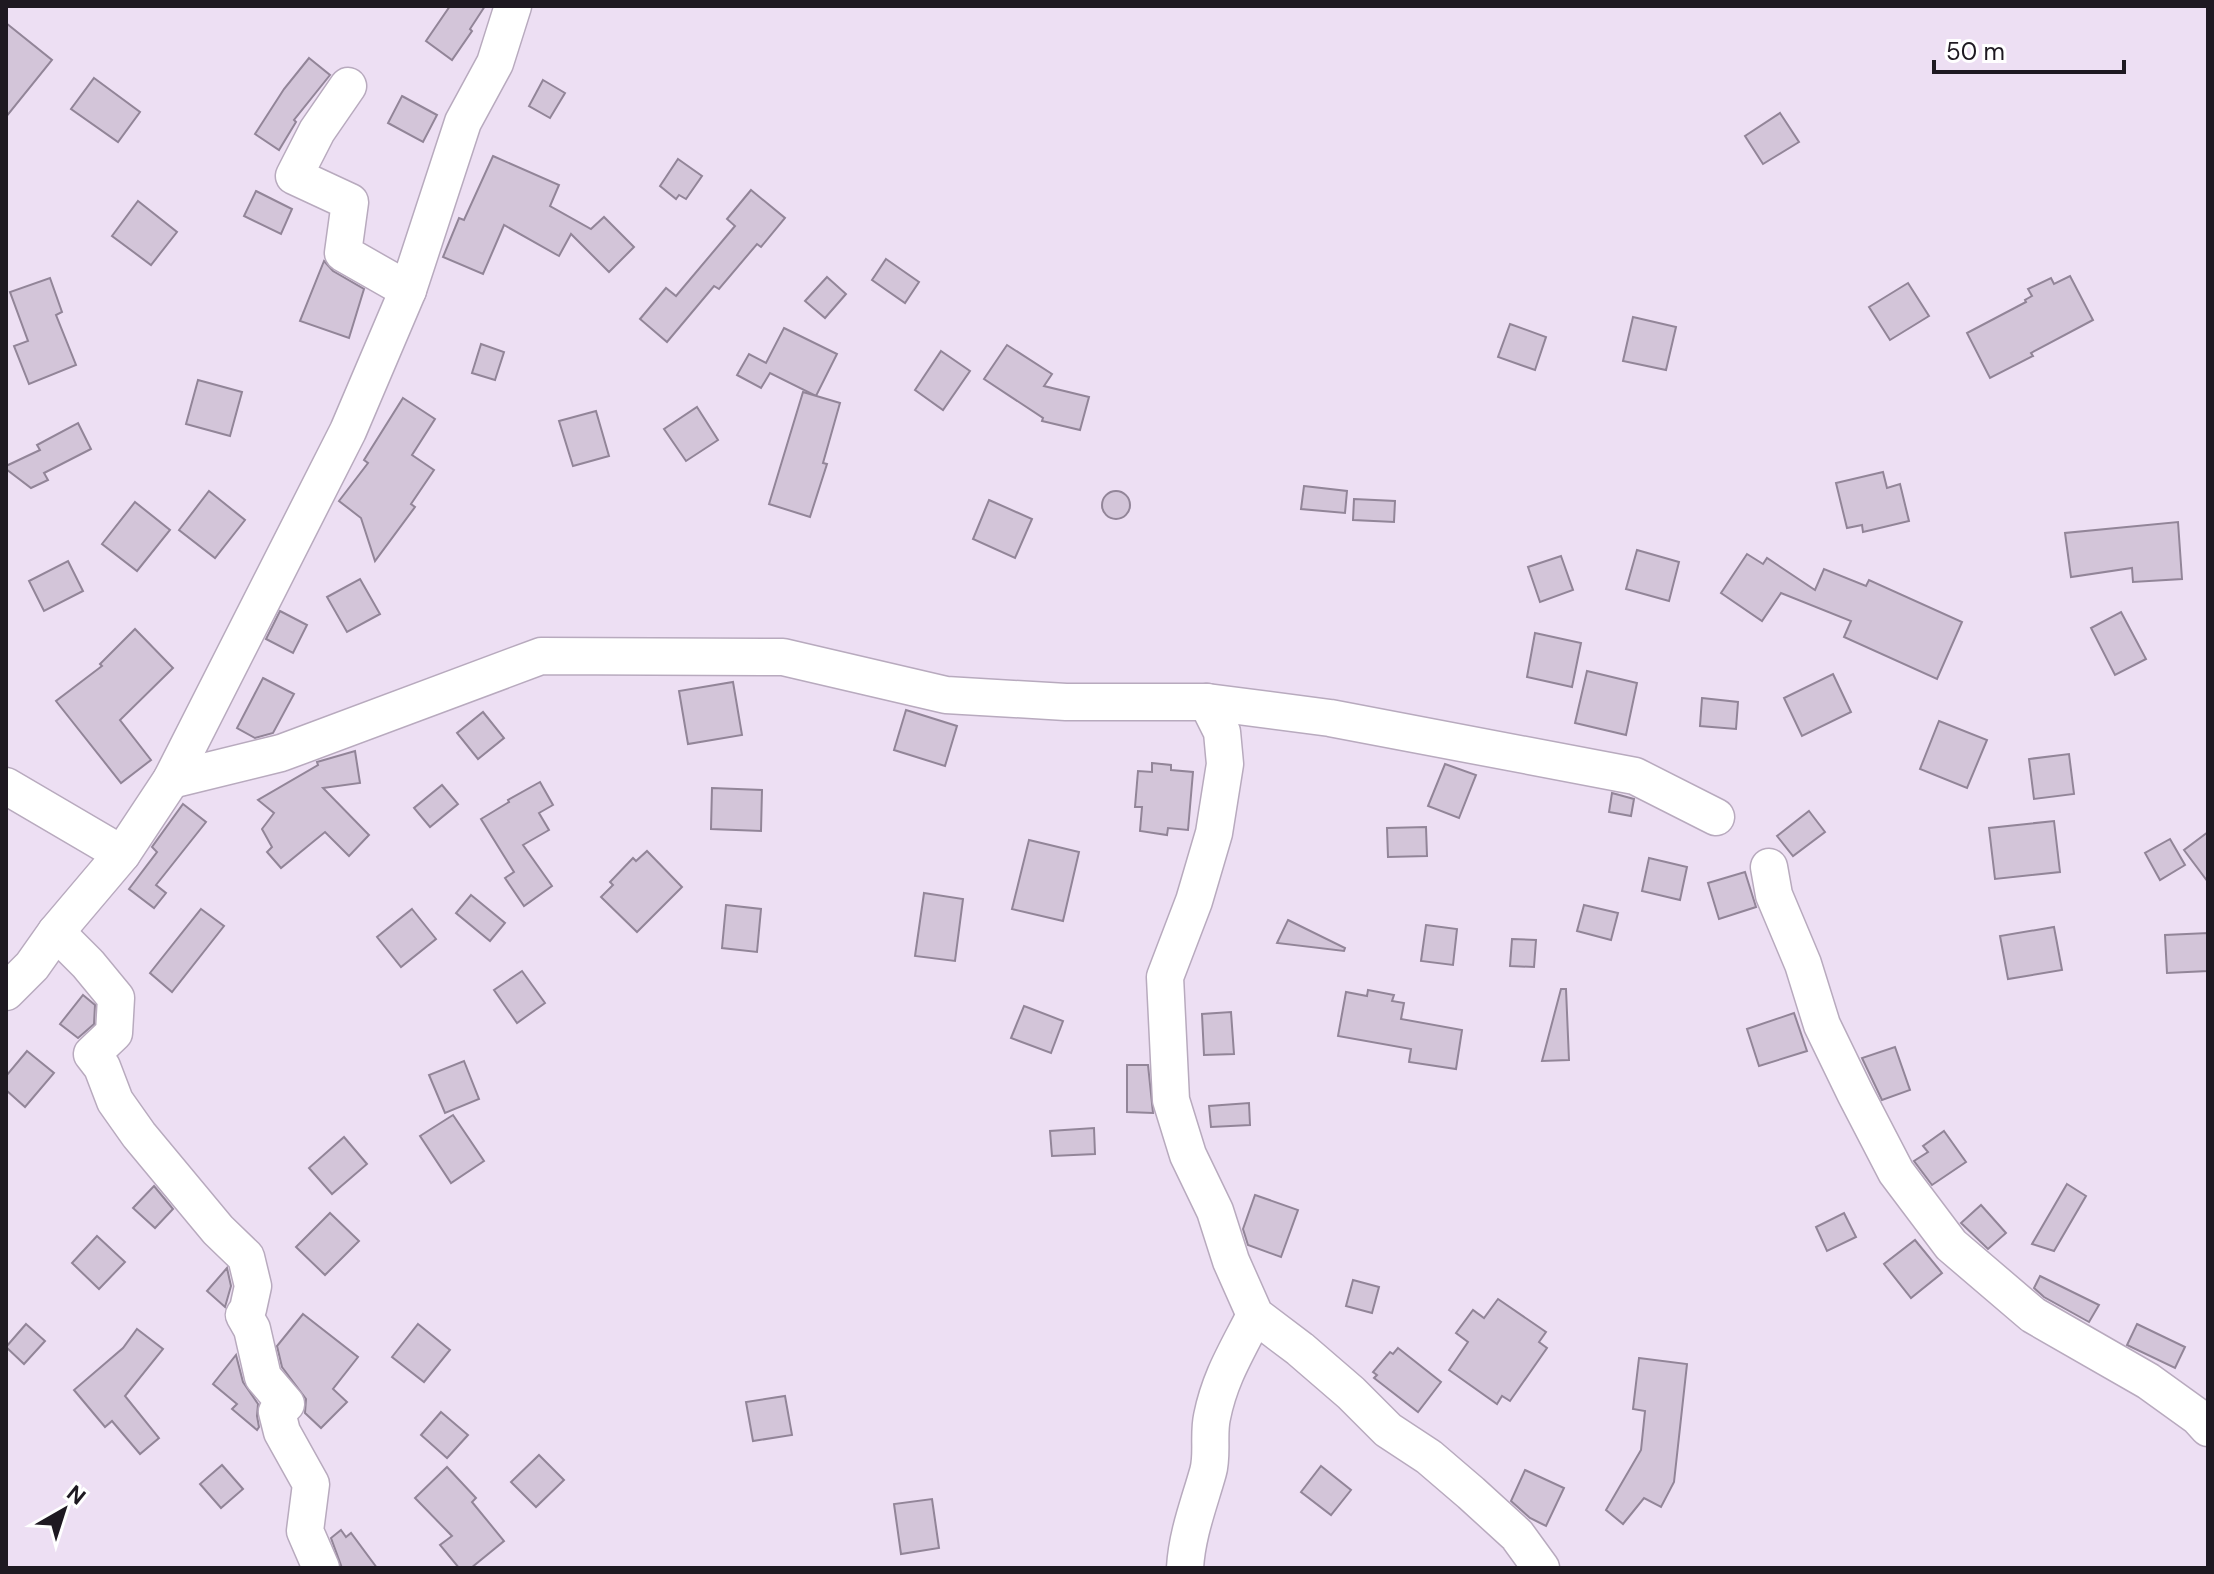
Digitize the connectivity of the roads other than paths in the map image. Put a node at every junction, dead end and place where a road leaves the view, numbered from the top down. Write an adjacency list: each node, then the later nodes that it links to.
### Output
1 (513, 6): 3 (street)
2 (348, 86): 3 (street)
3 (408, 290): 5 (street)
4 (1207, 702): 5 (street); 7 (street); 12 (street)
5 (171, 780): 8 (street)
6 (6, 786): 8 (street)
7 (1716, 817)
8 (122, 854): 10 (street)
9 (1769, 867): 13 (street)
10 (56, 932): 11 (street); 14 (street)
11 (6, 992)
12 (1255, 1315): 15 (street); 16 (street)
13 (2208, 1428)
14 (321, 1568)
15 (1185, 1568)
16 (1541, 1568)

